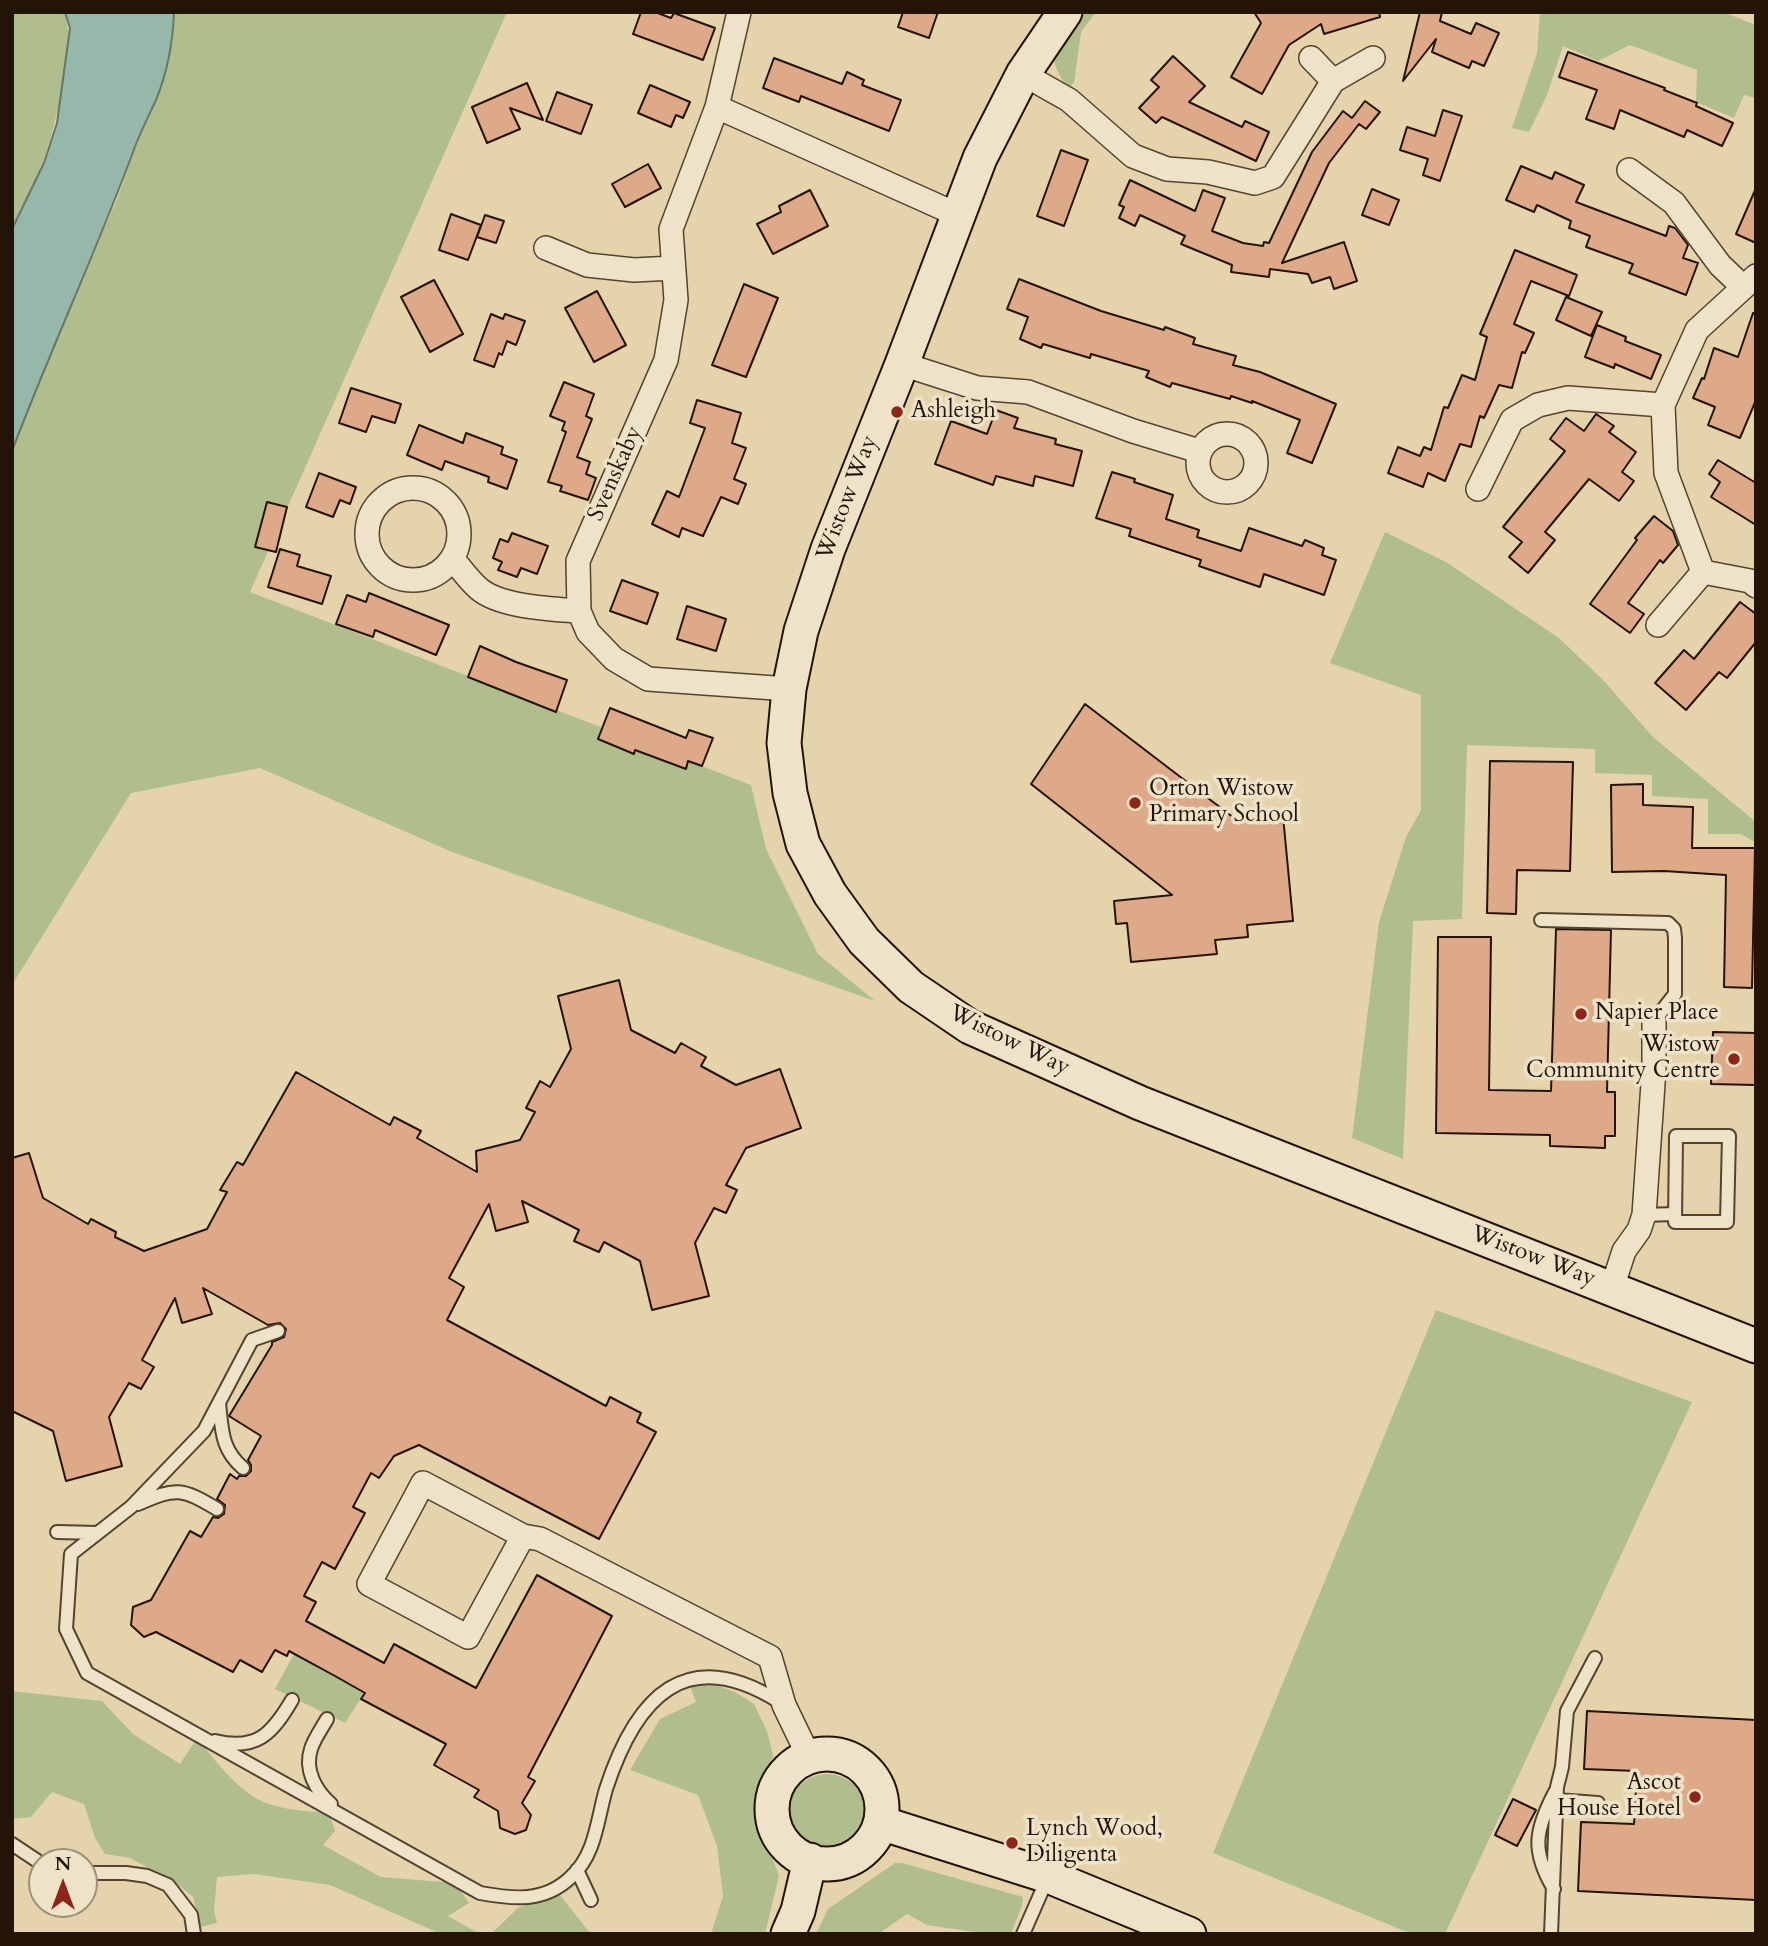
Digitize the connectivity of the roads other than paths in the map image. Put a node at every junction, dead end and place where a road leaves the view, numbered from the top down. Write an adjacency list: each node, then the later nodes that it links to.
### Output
1 (1065, 12): 5 (street, Wistow Way)
2 (731, 15): 7 (street, Svenskaby)
3 (1311, 58): 6 (street)
4 (1373, 58): 6 (street)
5 (1023, 74): 6 (street); 9 (street, Wistow Way)
6 (1333, 81)
7 (717, 107): 9 (street); 11 (street, Svenskaby)
8 (1629, 170): 12 (street)
9 (958, 215): 13 (street, Wistow Way)
10 (546, 248): 11 (street)
11 (673, 268): 20 (street, Svenskaby)
12 (1750, 282): 14 (street)
13 (902, 364): 15 (street); 22 (street, Wistow Way)
14 (1662, 405): 16 (street); 18 (street)
15 (1199, 451)
16 (1478, 489)
17 (452, 559): 17 (street); 20 (street)
18 (1703, 572): 19 (street); 21 (street)
19 (1756, 586)
20 (579, 611): 22 (street, Svenskaby)
21 (1658, 625)
22 (789, 690): 27 (street, Wistow Way)
23 (1541, 920): 24 (lane)
24 (1654, 1021): 26 (street)
25 (1674, 1214): 25 (lane); 26 (lane)
26 (1644, 1215): 27 (street)
27 (1612, 1288): 29 (street, Wistow Way)
28 (278, 1331): 30 (lane)
29 (1756, 1346)
30 (219, 1403): 31 (lane); 32 (lane)
31 (243, 1468)
32 (131, 1507): 33 (lane); 34 (lane)
33 (217, 1509)
34 (98, 1533): 36 (lane); 36 (lane)
35 (523, 1536): 35 (street); 39 (street)
36 (71, 1554): 41 (lane)
37 (1595, 1658): 43 (lane)
38 (292, 1700): 41 (lane)
39 (784, 1705): 42 (street); 51 (lane)
40 (327, 1719): 46 (lane)
41 (201, 1737): 46 (lane)
42 (809, 1757): 47 (street); 50 (street)
43 (1557, 1787): 44 (lane); 54 (lane)
44 (1557, 1800): 45 (lane); 54 (lane)
45 (1598, 1803)
46 (350, 1821): 51 (lane)
47 (881, 1823): 50 (street); 53 (street)
48 (12, 1844): 49 (lane)
49 (28, 1855)
50 (810, 1860): 57 (street)
51 (577, 1870): 55 (lane)
52 (98, 1873): 56 (lane)
53 (1048, 1876): 58 (lane); 59 (street)
54 (1554, 1889): 60 (lane)
55 (590, 1900)
56 (194, 1934)
57 (789, 1934)
58 (1023, 1934)
59 (1189, 1934)
60 (1551, 1934)

